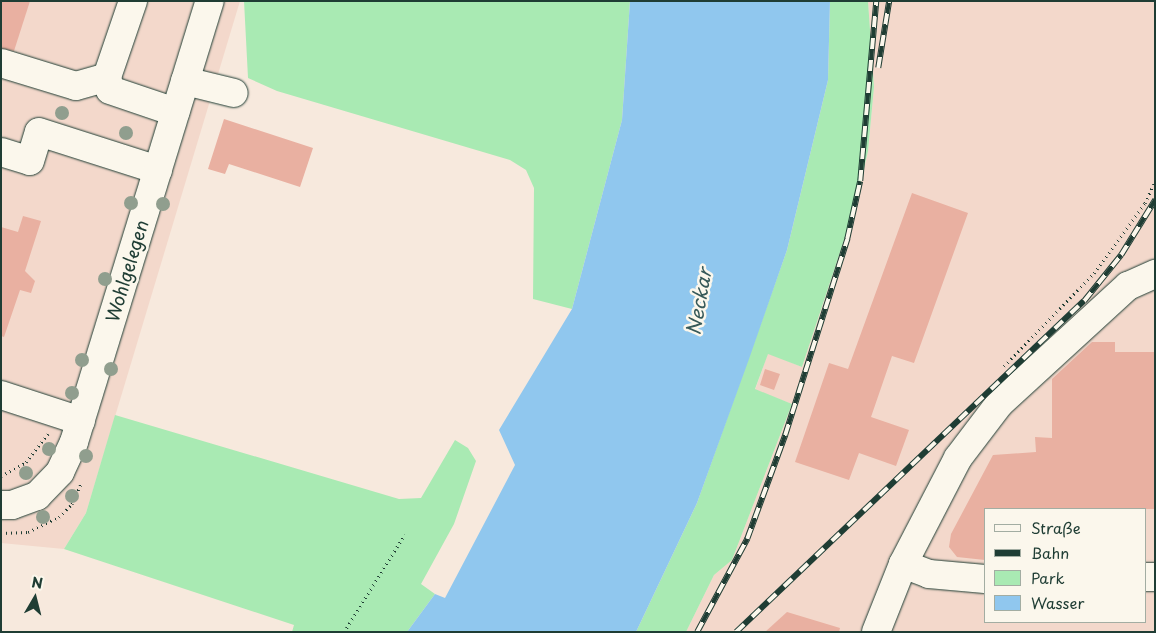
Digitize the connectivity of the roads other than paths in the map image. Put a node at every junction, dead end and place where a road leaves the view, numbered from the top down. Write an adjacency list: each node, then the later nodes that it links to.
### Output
1 (133, 1): 4 (street)
2 (210, 1): 5 (street, Wohlgelegen)
3 (1, 62): 4 (street)
4 (107, 77): 7 (street)
5 (185, 81): 6 (street); 7 (street, Wohlgelegen)
6 (234, 94)
7 (175, 112): 9 (street, Wohlgelegen)
8 (1, 152): 9 (street)
9 (158, 170): 12 (street, Wohlgelegen)
10 (1155, 274): 14 (street)
11 (1, 395): 12 (street)
12 (69, 417): 13 (street, Wohlgelegen)
13 (1, 505)
14 (903, 564): 15 (street); 16 (street)
15 (984, 579)
16 (876, 632)

